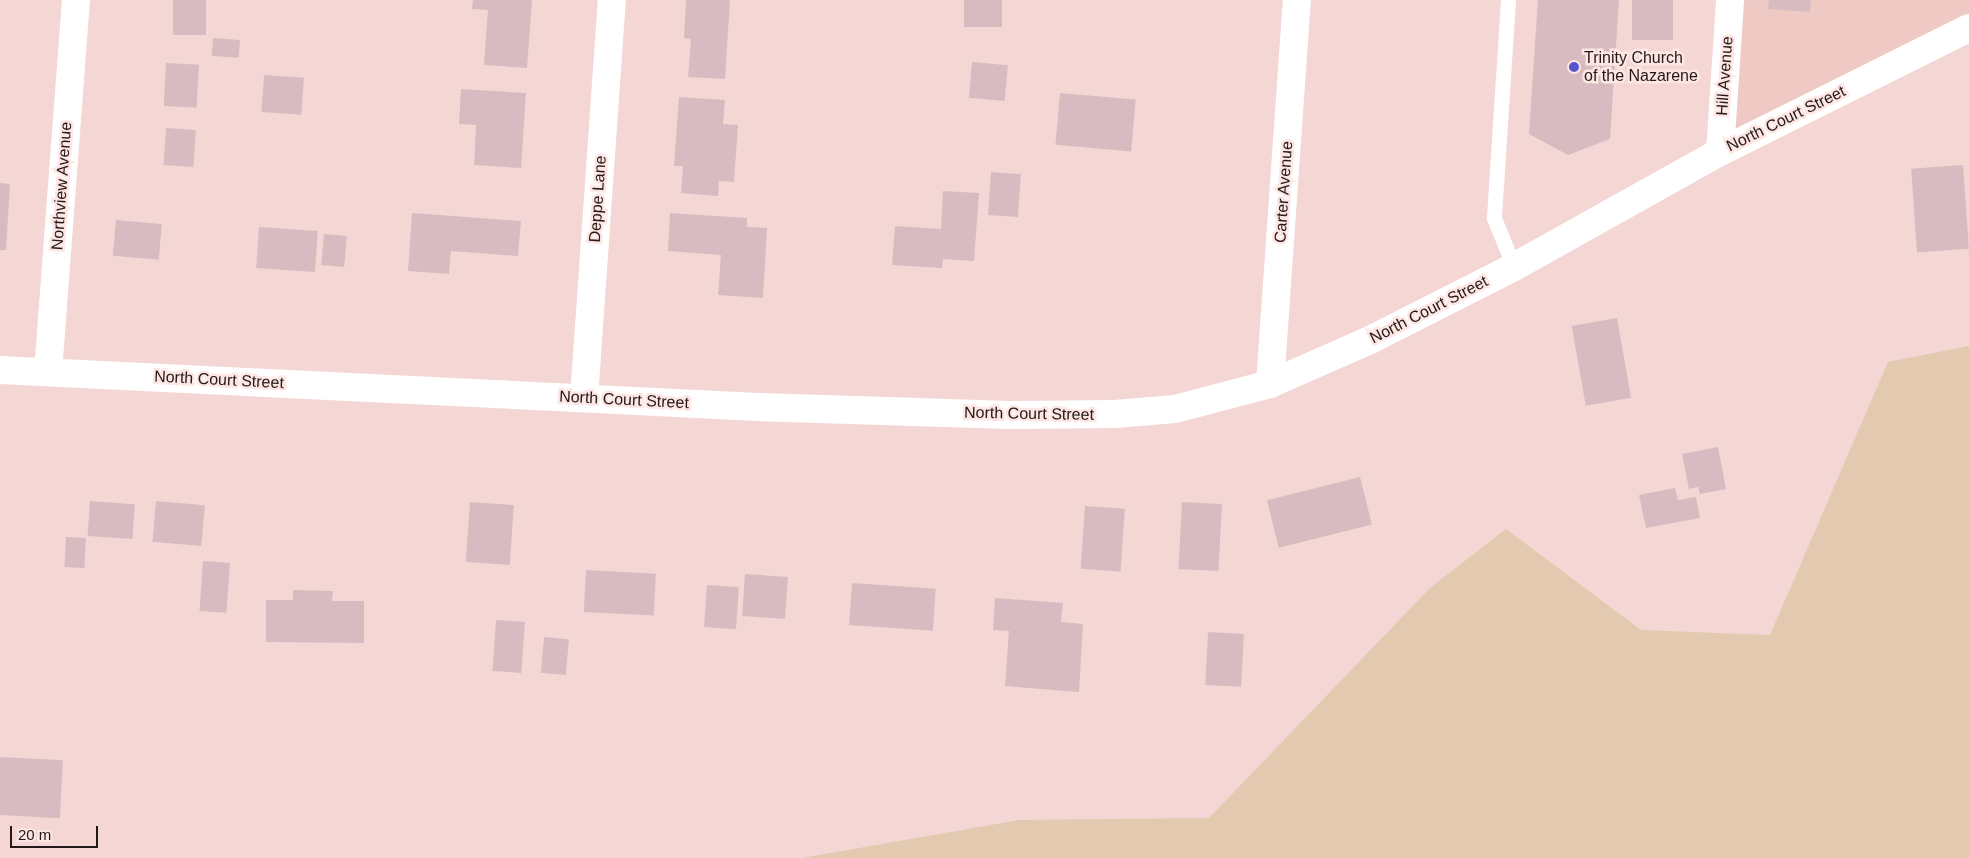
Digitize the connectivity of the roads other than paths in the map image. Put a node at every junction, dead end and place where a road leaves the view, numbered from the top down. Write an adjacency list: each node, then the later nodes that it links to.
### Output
1 (76, 0): 10 (main road, Northview Avenue)
2 (612, 0): 12 (main road, Deppe Lane)
3 (1297, 0): 11 (main road, Carter Avenue)
4 (1508, 0): 8 (lane)
5 (1730, 0): 7 (main road, Hill Avenue)
6 (1969, 28): 7 (main road, North Court Street)
7 (1720, 152): 8 (main road, North Court Street)
8 (1514, 267): 11 (main road, North Court Street)
9 (0, 370): 10 (main road, North Court Street)
10 (48, 372): 12 (main road, North Court Street)
11 (1270, 384): 12 (main road, North Court Street)
12 (584, 398)

